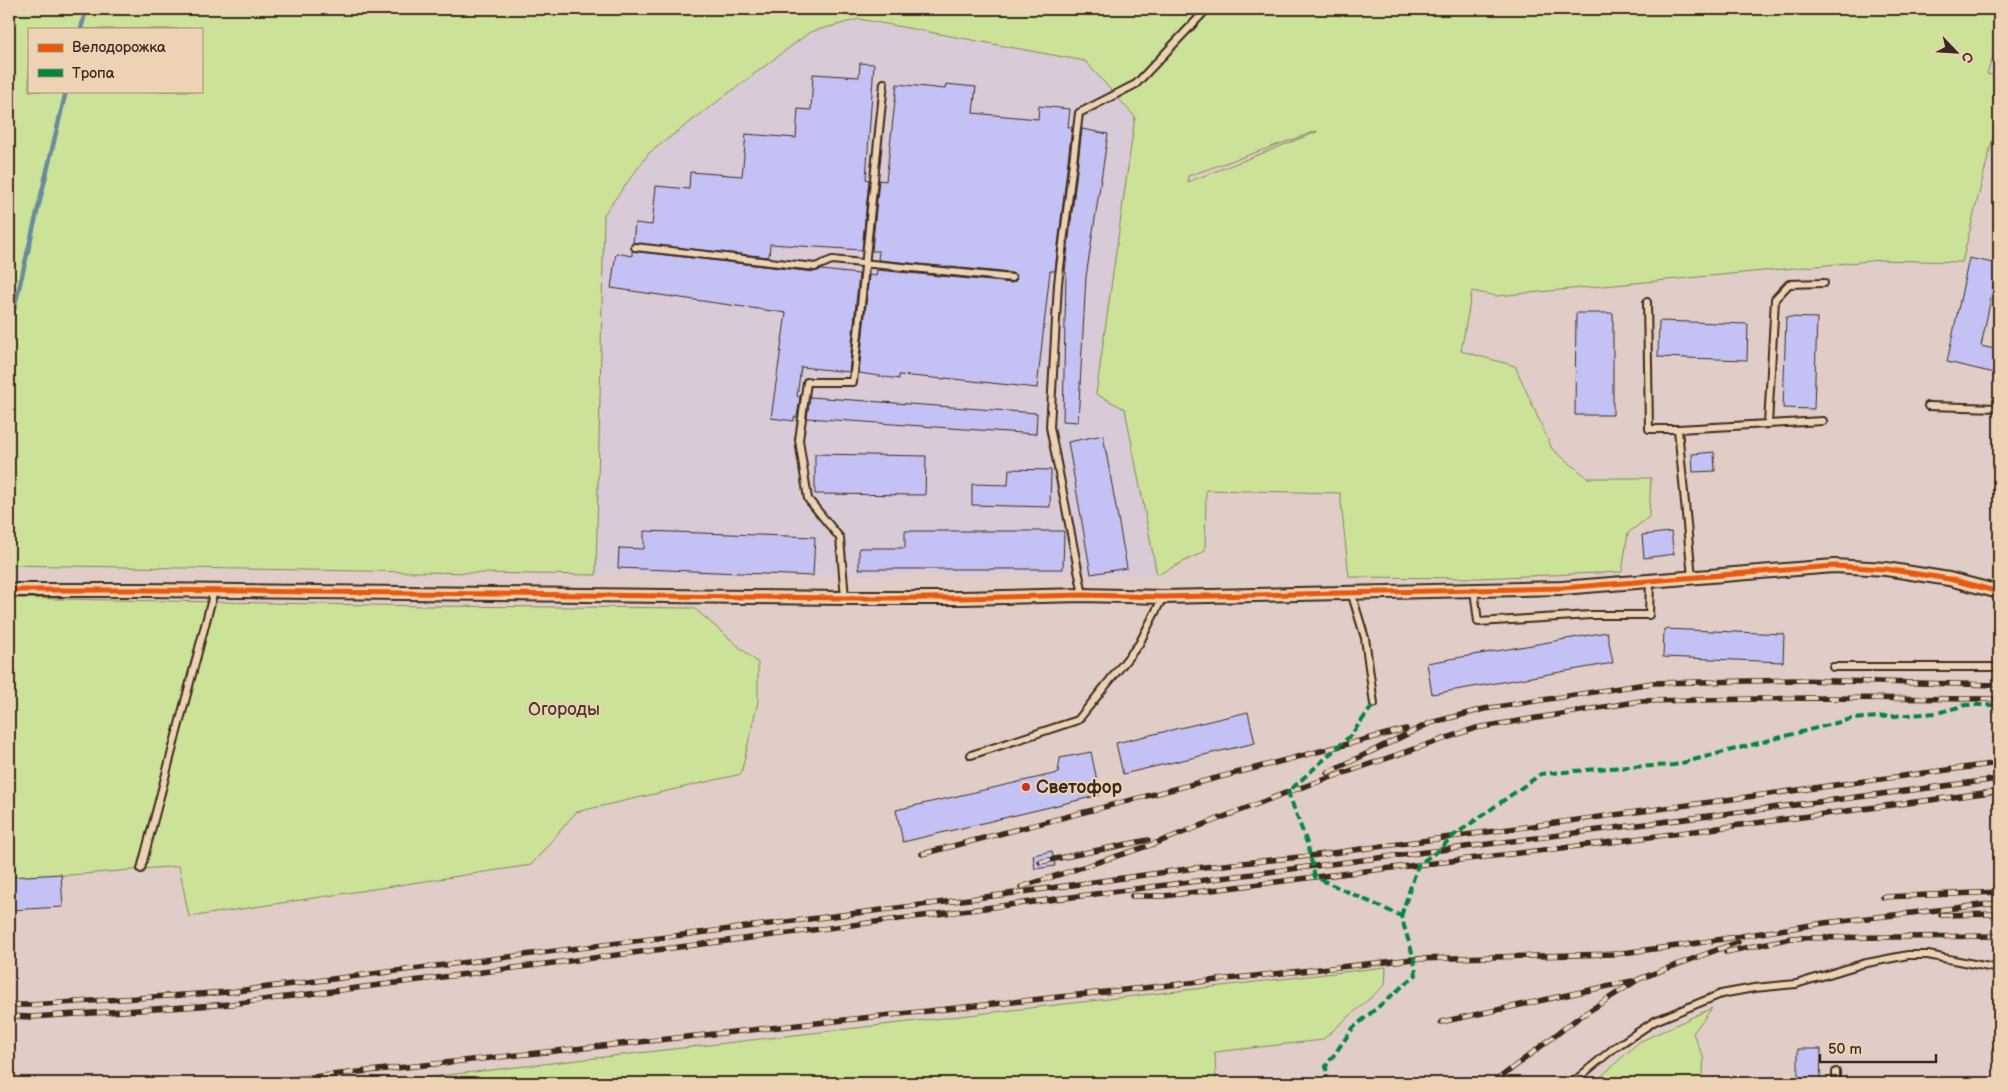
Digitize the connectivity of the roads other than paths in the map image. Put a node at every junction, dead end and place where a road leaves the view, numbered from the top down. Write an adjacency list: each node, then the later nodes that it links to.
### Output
1 (1207, 9): 20 (lane)
2 (884, 82): 4 (lane)
3 (635, 247): 4 (lane)
4 (865, 262): 5 (lane); 21 (lane)
5 (1012, 278)
6 (1824, 284): 11 (lane)
7 (1647, 302): 12 (lane)
8 (1928, 406): 9 (lane)
9 (1999, 408)
10 (1823, 421): 11 (lane)
11 (1768, 424): 12 (lane)
12 (1678, 429): 13 (lane)
13 (1692, 576): 14 (street); 19 (street)
14 (1650, 581): 16 (street); 16 (lane)
15 (9, 590): 17 (street)
16 (1474, 590): 18 (street)
17 (214, 591): 21 (street); 27 (lane)
18 (1351, 592): 22 (street); 25 (lane)
19 (1999, 592)
20 (1083, 595): 21 (street); 22 (street)
21 (845, 598)
22 (1163, 598): 26 (lane)
23 (1833, 667): 24 (lane)
24 (1999, 667)
25 (1374, 704)
26 (971, 754)
27 (141, 869)
28 (1999, 969): 30 (lane)
29 (1836, 1072): 31 (lane)
30 (1572, 1083)
31 (1836, 1083)

